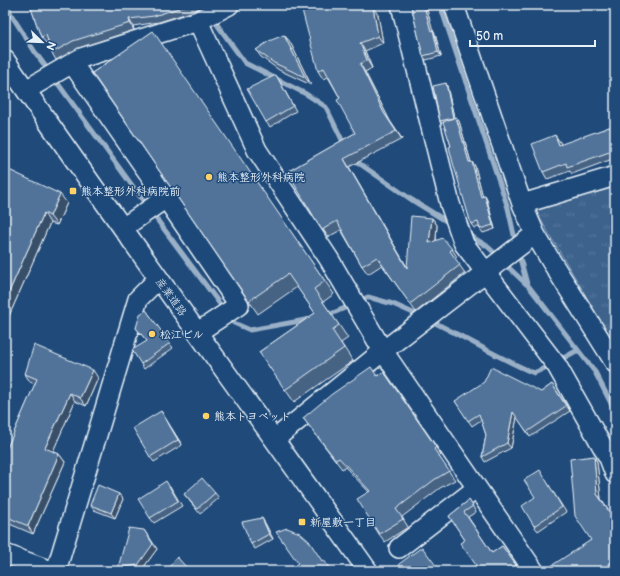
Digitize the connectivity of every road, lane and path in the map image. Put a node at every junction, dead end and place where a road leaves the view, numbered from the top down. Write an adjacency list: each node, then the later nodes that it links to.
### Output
1 (401, 5): 13 (street)
2 (454, 5): 10 (street)
3 (225, 7): 4 (street)
4 (199, 20): 6 (street); 16 (street)
5 (5, 60): 7 (street, 産業道路)
6 (72, 63): 7 (street); 9 (street)
7 (26, 90): 14 (street, 産業道路)
8 (615, 176): 10 (street)
9 (166, 198): 11 (street); 15 (street)
10 (522, 204): 12 (street)
11 (127, 225)
12 (529, 238): 13 (street); 17 (street)
13 (489, 270): 16 (street); 19 (street)
14 (158, 279): 18 (street, 産業道路); 24 (street)
15 (201, 330)
16 (383, 351): 18 (street); 20 (street)
17 (615, 363)
18 (275, 439): 25 (street, 産業道路)
19 (615, 474)
20 (477, 488): 21 (street); 26 (street)
21 (399, 548)
22 (5, 554): 23 (street)
23 (51, 571)
24 (56, 571)
25 (368, 571)
26 (534, 571)

